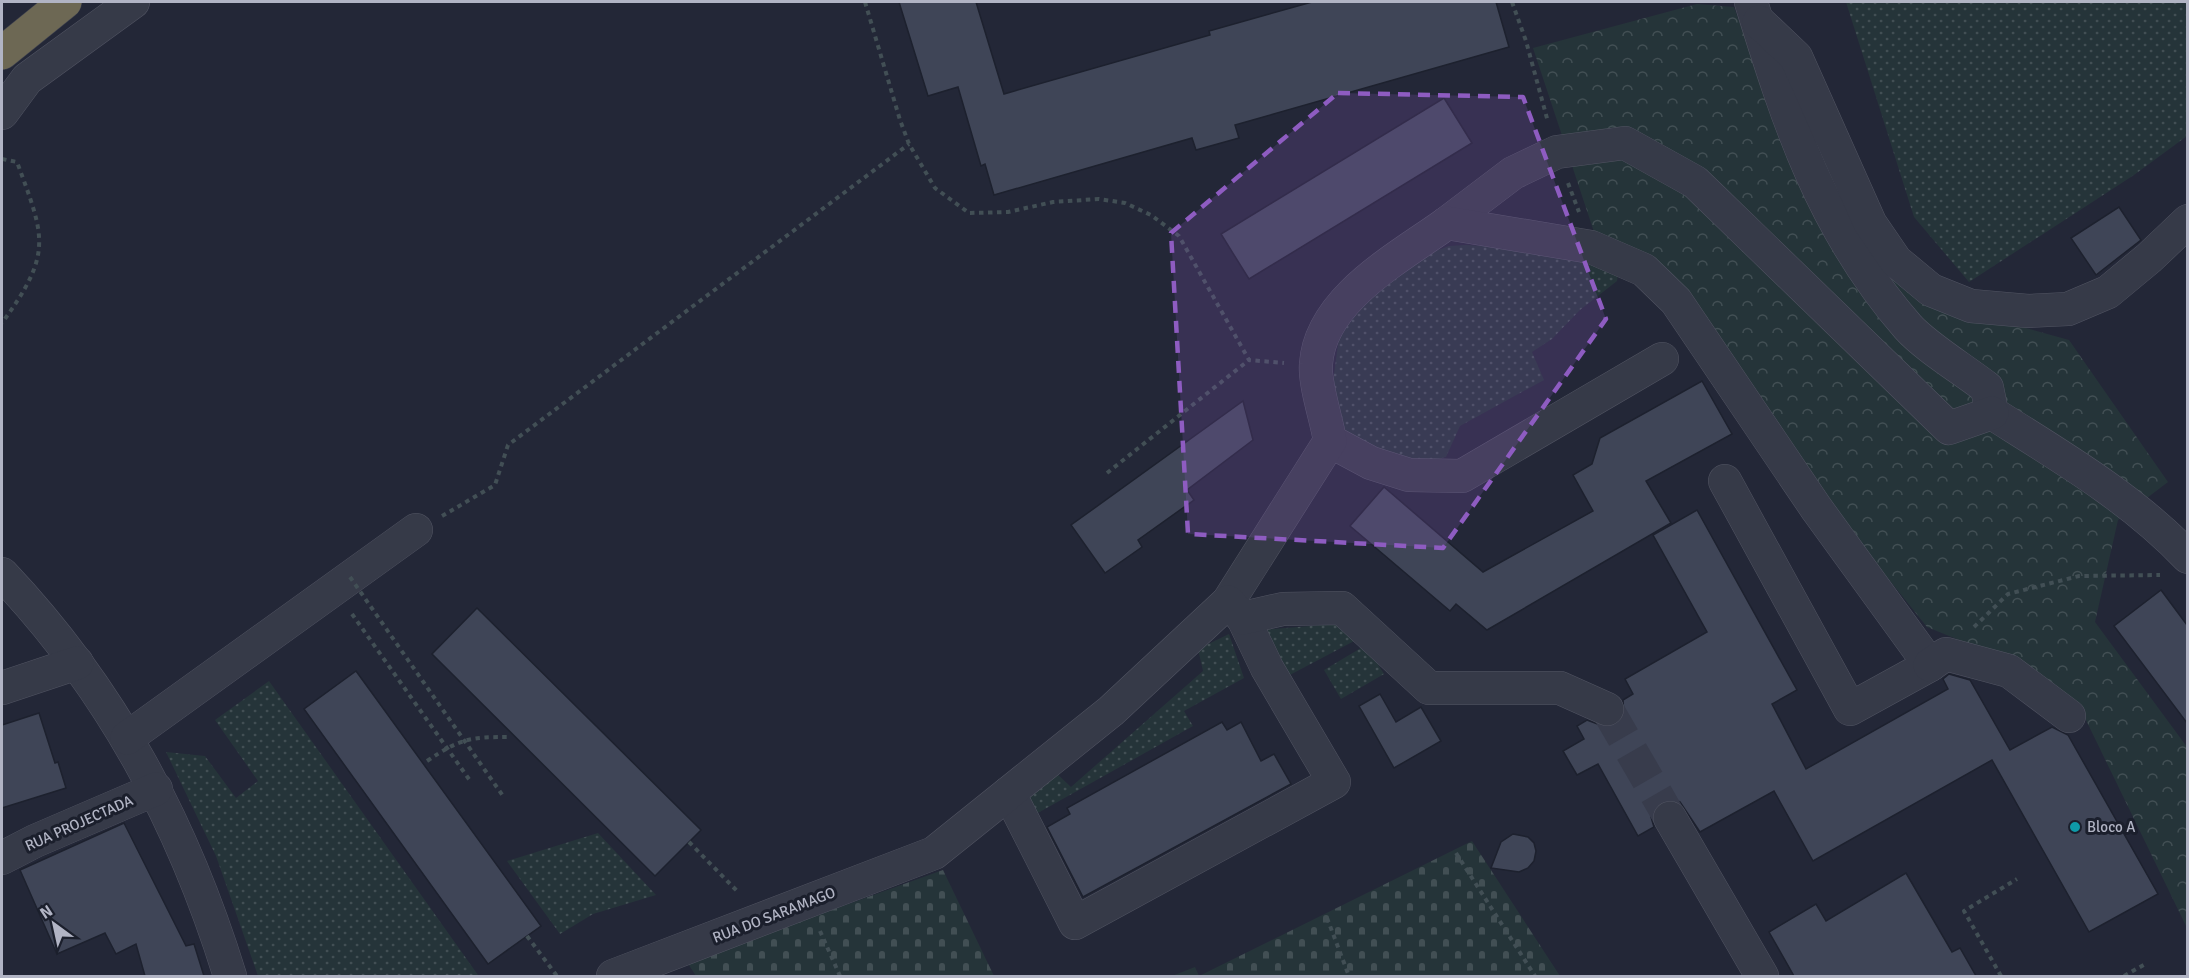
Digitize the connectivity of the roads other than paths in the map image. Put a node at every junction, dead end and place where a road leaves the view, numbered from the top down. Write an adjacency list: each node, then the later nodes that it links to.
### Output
1 (65, 2): 4 (highway)
2 (133, 2): 5 (street)
3 (1754, 11): 6 (street); 9 (street)
4 (2, 53)
5 (2, 113)
6 (2187, 221)
7 (1447, 223): 9 (street); 10 (street); 16 (street)
8 (1662, 359): 10 (street)
9 (1992, 413): 13 (street)
10 (1330, 441): 15 (street, RUA DO SARAMAGO)
11 (1725, 481): 16 (street)
12 (416, 530): 21 (street)
13 (2177, 565)
14 (2, 574): 17 (street)
15 (1236, 610): 19 (street); 23 (street, RUA DO SARAMAGO); 23 (street)
16 (1938, 659): 20 (street)
17 (77, 663): 18 (street); 21 (street)
18 (2, 688)
19 (1607, 709)
20 (2069, 716)
21 (127, 738): 22 (street)
22 (156, 789): 25 (street, RUA PROJECTADA); 26 (street)
23 (1009, 793): 27 (street, RUA DO SARAMAGO)
24 (1670, 818): 28 (street)
25 (2, 858)
26 (230, 976)
27 (613, 976)
28 (1761, 976)

